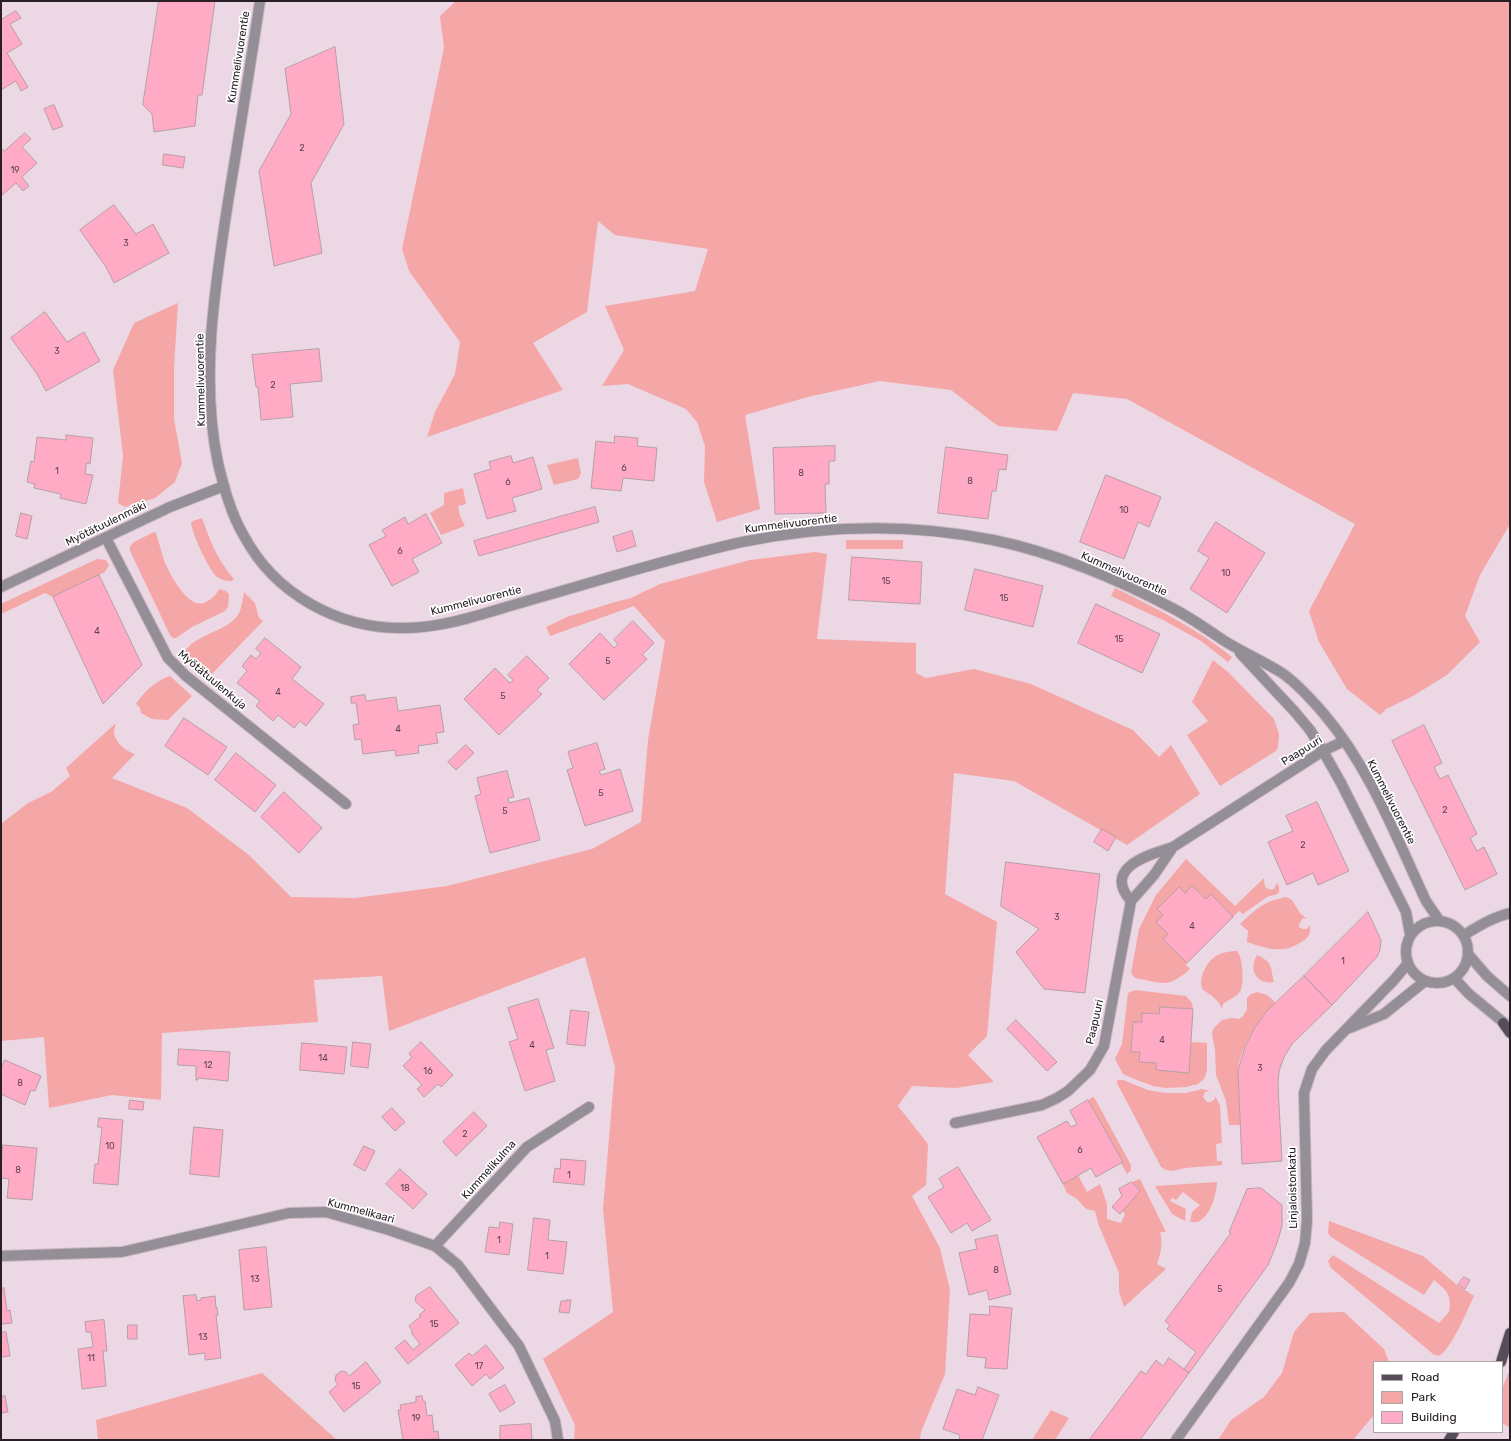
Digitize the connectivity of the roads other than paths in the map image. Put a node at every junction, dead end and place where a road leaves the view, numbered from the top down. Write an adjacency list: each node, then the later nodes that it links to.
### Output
1 (260, 1): 2 (street, Kummelivuorentie)
2 (224, 486): 3 (street, Myötätuulenmäki); 5 (street, Kummelivuorentie)
3 (106, 538): 4 (street, Myötätuulenmäki); 8 (street, Myötätuulenkuja)
4 (1, 587)
5 (1234, 647): 6 (street, Kummelivuorentie); 7 (street, Kummelivuorentie)
6 (1344, 741): 7 (street, Paapuuri); 12 (street, Kummelivuorentie)
7 (1324, 751): 9 (street, Paapuuri); 13 (street, Kummelivuorentie)
8 (346, 804)
9 (1173, 848): 10 (street, Paapuuri); 10 (street, Paapuuri)
10 (1131, 901): 24 (street, Paapuuri)
11 (1510, 913): 14 (street)
12 (1439, 920): 13 (street); 14 (street)
13 (1410, 934): 16 (street)
14 (1464, 935): 15 (street)
15 (1468, 954): 17 (street); 19 (street)
16 (1408, 963): 18 (street); 21 (street, Linjaloistonkatu)
17 (1454, 978): 18 (street); 20 (street)
18 (1425, 981): 21 (street, Linjaloistonkatu)
19 (1510, 996)
20 (1506, 1025): 22 (main road)
21 (1346, 1029): 32 (street, Linjaloistonkatu)
22 (1510, 1033)
23 (589, 1107): 25 (street, Kummelikulma)
24 (955, 1123)
25 (436, 1246): 26 (street, Kummelikaari); 31 (street, Kummelikaari)
26 (1, 1256)
27 (1510, 1333): 29 (main road)
28 (1510, 1348): 30 (main road)
29 (1502, 1361)
30 (1503, 1361)
31 (558, 1440)
32 (1176, 1440)

